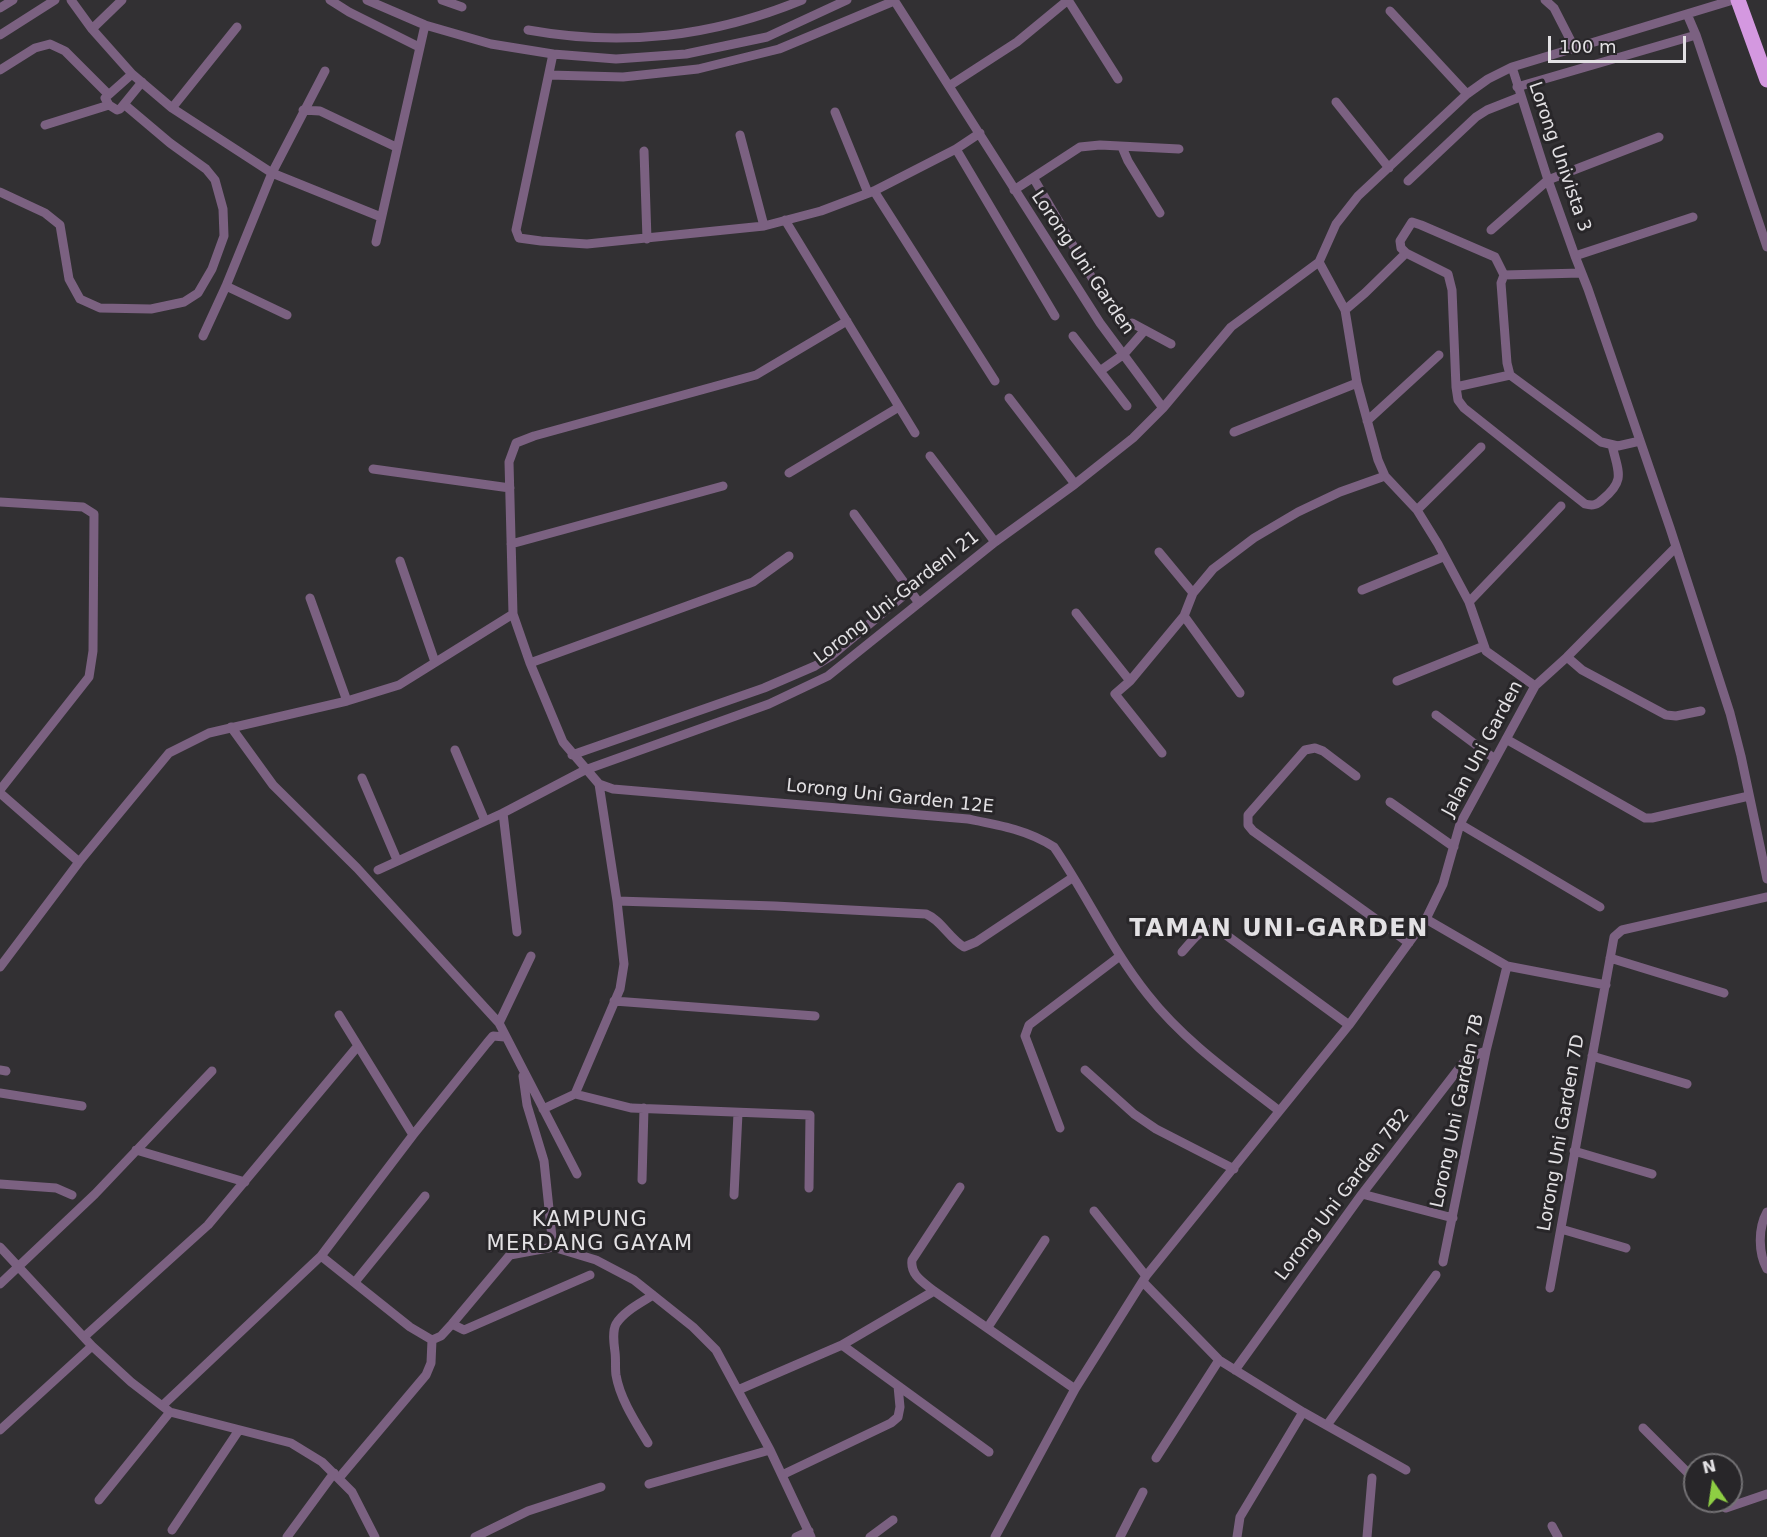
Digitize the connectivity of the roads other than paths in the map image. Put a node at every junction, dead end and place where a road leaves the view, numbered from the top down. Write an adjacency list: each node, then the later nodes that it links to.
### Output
1 (12, 0): 16 (street)
2 (55, 0): 24 (street)
3 (70, 0): 21 (street)
4 (122, 0): 21 (street)
5 (330, 0): 25 (street)
6 (367, 0): 19 (street)
7 (442, 0): 15 (street)
8 (802, 0): 22 (street)
9 (847, 0): 27 (street)
10 (1068, 0): 33 (street); 36 (street)
11 (1545, 0): 26 (street)
12 (1733, 0): 18 (street)
13 (1738, 0): 34 (highway)
14 (894, 1): 32 (street); 36 (street, Lorong Uni Garden)
15 (462, 7)
16 (0, 8)
17 (1390, 10): 38 (street)
18 (1687, 14): 23 (street); 26 (street)
19 (424, 25): 25 (street); 27 (street)
20 (237, 27): 43 (street)
21 (92, 29): 31 (street)
22 (528, 30)
23 (1696, 34): 37 (street); 71 (street)
24 (0, 35)
25 (419, 47): 50 (street)
26 (1574, 47): 28 (street)
27 (553, 54): 32 (street)
28 (1512, 67): 37 (street, Lorong Univista 3); 38 (street)
29 (0, 70): 39 (street)
30 (325, 70): 44 (street)
31 (132, 74): 35 (street); 39 (street)
32 (549, 75): 69 (street)
33 (1118, 79)
34 (1767, 80)
35 (142, 82): 42 (street); 43 (street)
36 (949, 86): 47 (street, Lorong Uni Garden)
37 (1519, 92): 58 (street, Lorong Univista 3); 59 (street)
38 (1467, 93): 55 (street)
39 (108, 94): 41 (street)
40 (1336, 102): 55 (street)
41 (109, 105): 42 (street); 46 (street)
42 (125, 105): 61 (street)
43 (172, 108): 56 (street)
44 (303, 110): 50 (street); 56 (street)
45 (835, 112): 62 (street)
46 (45, 125)
47 (980, 133): 52 (street); 60 (street, Lorong Uni Garden)
48 (740, 135): 67 (street)
49 (1659, 137): 58 (street)
50 (396, 147): 64 (street)
51 (1122, 147): 53 (street); 57 (street); 63 (street)
52 (956, 149): 62 (street); 81 (street)
53 (1179, 149)
54 (644, 151): 69 (street)
55 (1389, 168): 74 (street)
56 (272, 173): 64 (street); 77 (street)
57 (1034, 179): 60 (street); 78 (street)
58 (1548, 180): 68 (street); 73 (street, Lorong Univista 3)
59 (1408, 181)
60 (1014, 190): 88 (street, Lorong Uni Garden)
61 (0, 192)
62 (871, 192): 66 (street); 92 (street)
63 (1160, 213)
64 (381, 217): 70 (street)
65 (1693, 217): 73 (street)
66 (785, 220): 67 (street); 82 (street)
67 (764, 226): 69 (street)
68 (1491, 230)
69 (647, 239)
70 (376, 242)
71 (1767, 247)
72 (1406, 253): 76 (street); 79 (street); 94 (street)
73 (1575, 256): 75 (street, Lorong Univista 3)
74 (1319, 262): 79 (street); 98 (street, Lorong Uni-Gardenl 21)
75 (1581, 273): 76 (street); 102 (street, Lorong Univista 3)
76 (1504, 275): 91 (street)
77 (226, 286): 80 (street); 85 (street)
78 (1102, 295)
79 (1344, 310): 93 (street)
80 (288, 315)
81 (1055, 316)
82 (847, 321): 97 (street); 111 (street)
83 (1132, 323): 84 (street)
84 (1145, 330): 87 (street); 88 (street)
85 (204, 336)
86 (1073, 336): 90 (street)
87 (1172, 344)
88 (1124, 354): 90 (street); 98 (street, Lorong Uni Garden)
89 (1439, 355): 99 (street)
90 (1100, 371): 96 (street)
91 (1510, 375): 94 (street); 103 (street)
92 (995, 381)
93 (1357, 383): 99 (street); 100 (street)
94 (1456, 387): 103 (street)
95 (1009, 398): 109 (street)
96 (1127, 406)
97 (900, 407): 101 (street); 107 (street)
98 (1162, 408): 109 (street, Lorong Uni-Gardenl 21)
99 (1367, 421): 108 (street)
100 (1234, 432)
101 (915, 433)
102 (1640, 441): 103 (street); 118 (street, Lorong Univista 3)
103 (1612, 446)
104 (1481, 447): 114 (street)
105 (930, 456): 116 (street)
106 (373, 469): 111 (street)
107 (789, 473)
108 (1385, 476): 114 (street); 125 (street)
109 (1075, 484): 116 (street, Lorong Uni-Gardenl 21)
110 (723, 486): 117 (street)
111 (510, 488): 117 (street)
112 (0, 502): 155 (street)
113 (1561, 506): 127 (street)
114 (1417, 510): 121 (street)
115 (854, 514): 124 (street)
116 (995, 542): 128 (street, Lorong Uni-Gardenl 21)
117 (511, 544): 130 (street)
118 (1676, 548): 133 (street, Jalan Uni Garden); 156 (street, Lorong Univista 3)
119 (1159, 552): 125 (street)
120 (789, 556): 135 (street)
121 (1443, 557): 123 (street); 127 (street)
122 (400, 561): 134 (street)
123 (1362, 590)
124 (909, 591): 128 (street); 139 (street)
125 (1193, 593): 131 (street)
126 (310, 598): 141 (street)
127 (1469, 602): 132 (street)
128 (920, 603): 142 (street, Lorong Uni-Gardenl 21)
129 (1076, 613): 136 (street)
130 (513, 614): 134 (street); 135 (street)
131 (1184, 616): 136 (street); 140 (street)
132 (1484, 646): 137 (street); 138 (street)
133 (1567, 657): 138 (street, Jalan Uni Garden); 143 (street)
134 (435, 662): 141 (street)
135 (530, 663): 149 (street)
136 (1130, 681): 148 (street)
137 (1397, 681)
138 (1534, 686): 146 (street, Jalan Uni Garden)
139 (764, 688): 142 (street); 149 (street)
140 (1240, 693)
141 (347, 700): 145 (street)
142 (769, 704): 151 (street, Lorong Uni-Gardenl 21)
143 (1701, 711)
144 (1436, 715): 150 (street)
145 (231, 727): 163 (street); 184 (street)
146 (1506, 739): 150 (street, Jalan Uni Garden); 156 (street)
147 (456, 750): 159 (street)
148 (1161, 753)
149 (572, 755): 151 (street)
150 (1495, 759): 160 (street, Jalan Uni Garden)
151 (585, 770): 154 (street); 158 (street, Lorong Uni-Gardenl 21)
152 (1356, 776): 172 (street)
153 (362, 778): 162 (street)
154 (599, 784): 165 (street, Lorong Uni Garden 12E); 168 (street)
155 (0, 791): 163 (street)
156 (1749, 796): 166 (street, Lorong Univista 3)
157 (1390, 802): 161 (street)
158 (503, 813): 159 (street, Lorong Uni-Gardenl 21); 171 (street)
159 (485, 820): 162 (street, Lorong Uni-Gardenl 21)
160 (1460, 824): 161 (street, Jalan Uni Garden); 169 (street)
161 (1454, 847): 170 (street, Jalan Uni Garden)
162 (397, 860): 164 (street, Lorong Uni-Gardenl 21)
163 (79, 862): 178 (street)
164 (378, 870)
165 (1072, 878): 168 (street); 175 (street)
166 (1767, 879)
167 (1767, 897): 176 (street, Lorong Uni Garden 7D)
168 (617, 901): 181 (street)
169 (1600, 907)
170 (1426, 919): 172 (street, Jalan Uni Garden); 177 (street)
171 (517, 932)
172 (1409, 943): 185 (street, Jalan Uni Garden)
173 (1182, 952): 185 (street)
174 (531, 956): 184 (street)
175 (1120, 956): 199 (street); 201 (street)
176 (1610, 958): 179 (street, Lorong Uni Garden 7D); 180 (street)
177 (1507, 966): 179 (street); 188 (street, Lorong Uni Garden 7B)
178 (0, 967)
179 (1606, 985): 189 (street, Lorong Uni Garden 7D)
180 (1724, 993)
181 (614, 1000): 183 (street); 195 (street)
182 (339, 1015): 187 (street)
183 (815, 1016)
184 (499, 1023): 186 (street)
185 (1349, 1025): 199 (street, Jalan Uni Garden)
186 (505, 1037): 190 (street); 202 (street)
187 (357, 1047): 202 (street); 209 (street)
188 (1486, 1051): 213 (street, Lorong Uni Garden 7B2); 219 (street, Lorong Uni Garden 7B)
189 (1592, 1056): 193 (street); 204 (street, Lorong Uni Garden 7D)
190 (522, 1069): 198 (street); 224 (street)
191 (1085, 1070): 205 (street)
192 (212, 1071): 203 (street)
193 (1687, 1084)
194 (0, 1093): 196 (street)
195 (575, 1094): 197 (street); 198 (street)
196 (82, 1106)
197 (644, 1108): 200 (street); 208 (street)
198 (543, 1109): 206 (street)
199 (1278, 1110): 205 (street, Jalan Uni Garden)
200 (738, 1113): 212 (street); 215 (street)
201 (1060, 1128)
202 (413, 1136): 227 (street)
203 (136, 1150): 209 (street); 229 (street)
204 (1574, 1151): 207 (street); 220 (street, Lorong Uni Garden 7D)
205 (1233, 1169): 233 (street, Jalan Uni Garden)
206 (577, 1174)
207 (1652, 1174)
208 (642, 1180)
209 (245, 1182): 241 (street)
210 (0, 1184): 214 (street)
211 (960, 1187): 237 (street)
212 (809, 1188)
213 (1362, 1194): 219 (street); 246 (street, Lorong Uni Garden 7B2)
214 (72, 1195)
215 (734, 1195)
216 (425, 1196): 234 (street)
217 (1094, 1211): 233 (street)
218 (1767, 1212): 230 (street)
219 (1453, 1218): 228 (street, Lorong Uni Garden 7B)
220 (1561, 1229): 225 (street); 236 (street, Lorong Uni Garden 7D)
221 (525, 1237): 226 (street)
222 (1045, 1240): 240 (street)
223 (0, 1247): 229 (street)
224 (553, 1247): 226 (street); 238 (street)
225 (1626, 1248)
226 (510, 1255): 239 (street)
227 (321, 1256): 234 (street); 250 (street)
228 (1443, 1262)
229 (19, 1266): 235 (street); 241 (street)
230 (1767, 1269)
231 (590, 1275): 239 (street)
232 (1436, 1275): 252 (street)
233 (1144, 1279): 245 (street); 248 (street, Jalan Uni Garden)
234 (355, 1282): 242 (street)
235 (0, 1284)
236 (1550, 1288)
237 (934, 1291): 240 (street); 243 (street)
238 (653, 1294): 249 (street); 256 (street)
239 (452, 1324): 242 (street)
240 (988, 1328): 248 (street)
241 (84, 1337): 244 (street)
242 (432, 1340): 263 (street)
243 (842, 1345): 247 (street); 249 (street)
244 (92, 1346): 250 (street); 254 (street)
245 (1219, 1360): 246 (street); 259 (street)
246 (1235, 1370): 251 (street)
247 (898, 1386): 258 (street); 262 (street)
248 (1075, 1389): 280 (street, Jalan Uni Garden)
249 (738, 1390): 257 (street)
250 (166, 1409): 255 (street); 269 (street)
251 (1303, 1412): 252 (street); 282 (street)
252 (1327, 1425): 261 (street)
253 (1643, 1428): 260 (street)
254 (0, 1430)
255 (239, 1430): 263 (street); 273 (street)
256 (648, 1443)
257 (770, 1450): 262 (street); 265 (street)
258 (989, 1452)
259 (1156, 1458)
260 (1683, 1468)
261 (1406, 1470)
262 (782, 1475): 274 (street)
263 (336, 1476): 275 (street); 276 (street)
264 (1372, 1478): 283 (street)
265 (649, 1484)
266 (601, 1487): 277 (street)
267 (1143, 1492): 281 (street)
268 (1767, 1494): 270 (street)
269 (99, 1500)
270 (1743, 1502)
271 (892, 1520): 279 (street)
272 (1552, 1526): 284 (street)
273 (172, 1530)
274 (810, 1534): 278 (street)
275 (287, 1537)
276 (375, 1537)
277 (475, 1537)
278 (796, 1537)
279 (870, 1537)
280 (995, 1537)
281 (1120, 1537)
282 (1238, 1537)
283 (1367, 1537)
284 (1558, 1537)

